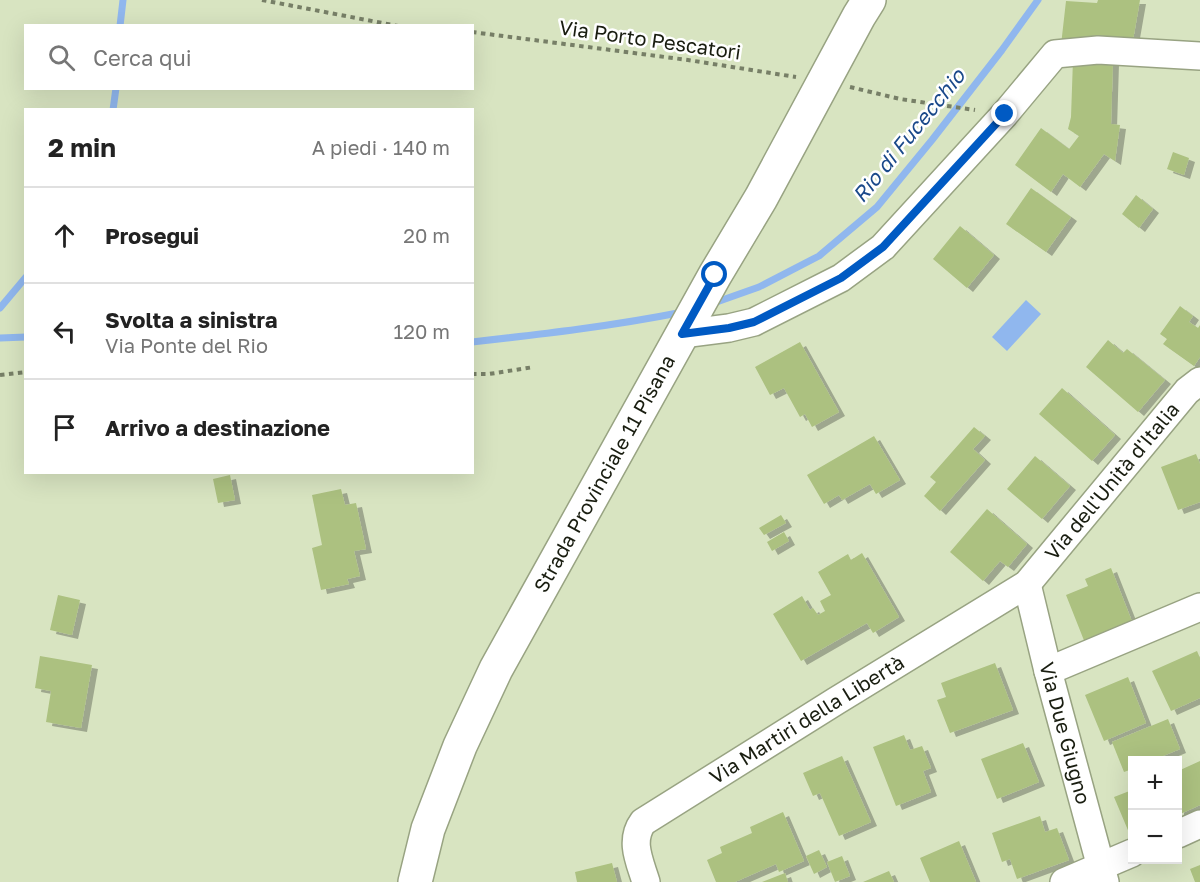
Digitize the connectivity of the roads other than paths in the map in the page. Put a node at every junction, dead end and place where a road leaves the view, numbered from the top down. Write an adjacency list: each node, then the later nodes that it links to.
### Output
1 (865, 5): 3 (main road, Strada Provinciale 11 Pisana)
2 (1200, 56): 3 (street)
3 (677, 344): 12 (main road, Strada Provinciale 11 Pisana)
4 (1200, 381): 5 (street, Via dell'Unità d'Italia)
5 (1027, 584): 7 (street, Via Due Giugno); 13 (street, Via Martiri della Libertà)
6 (1200, 607): 7 (street)
7 (1048, 671): 11 (street, Via Due Giugno)
8 (1200, 824): 9 (street)
9 (1182, 832)
10 (1128, 856): 11 (street)
11 (1103, 874): 14 (street)
12 (415, 882)
13 (646, 882)
14 (1064, 882)

